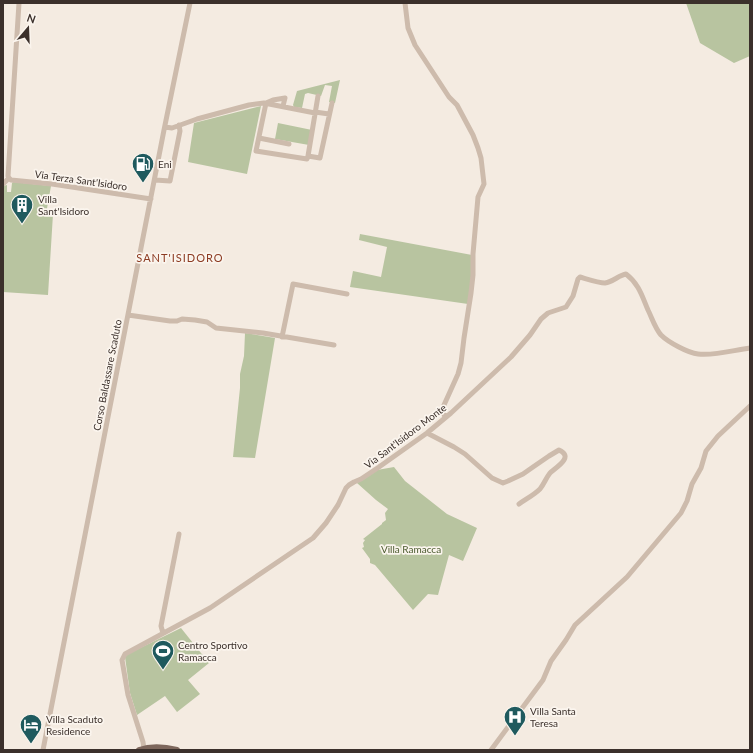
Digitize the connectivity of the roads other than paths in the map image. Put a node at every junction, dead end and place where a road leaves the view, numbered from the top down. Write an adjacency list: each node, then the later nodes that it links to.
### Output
1 (19, 3): 15 (street)
2 (190, 3): 11 (street, Corso Baldassare Scaduto)
3 (405, 3): 25 (street)
4 (318, 96): 8 (street)
5 (332, 102): 9 (street)
6 (266, 103): 7 (street); 7 (street); 10 (street); 12 (street)
7 (283, 106): 8 (street)
8 (315, 112): 9 (street); 14 (street)
9 (329, 114): 14 (street)
10 (180, 125): 11 (street); 16 (street)
11 (165, 127): 16 (street, Corso Baldassare Scaduto)
12 (259, 138): 13 (street); 14 (street)
13 (289, 144)
14 (308, 156)
15 (9, 178): 17 (street); 18 (street, Via Terza Sant'Isidoro)
16 (155, 180): 18 (street, Corso Baldassare Scaduto)
17 (3, 184)
18 (151, 199): 20 (street, Corso Baldassare Scaduto)
19 (347, 294): 21 (street)
20 (128, 315): 21 (street); 31 (street, Corso Baldassare Scaduto)
21 (282, 337): 22 (street)
22 (334, 345)
23 (750, 348): 25 (street, Via Sant'Isidoro Monte)
24 (750, 406): 33 (street)
25 (445, 417): 26 (street, Via Sant'Isidoro Monte)
26 (427, 433): 27 (street); 29 (street, Via Sant'Isidoro Monte)
27 (519, 504)
28 (179, 534): 29 (street)
29 (163, 633): 30 (street, Via Sant'Isidoro Monte)
30 (141, 749): 32 (main road)
31 (43, 750)
32 (177, 750)
33 (491, 750)

